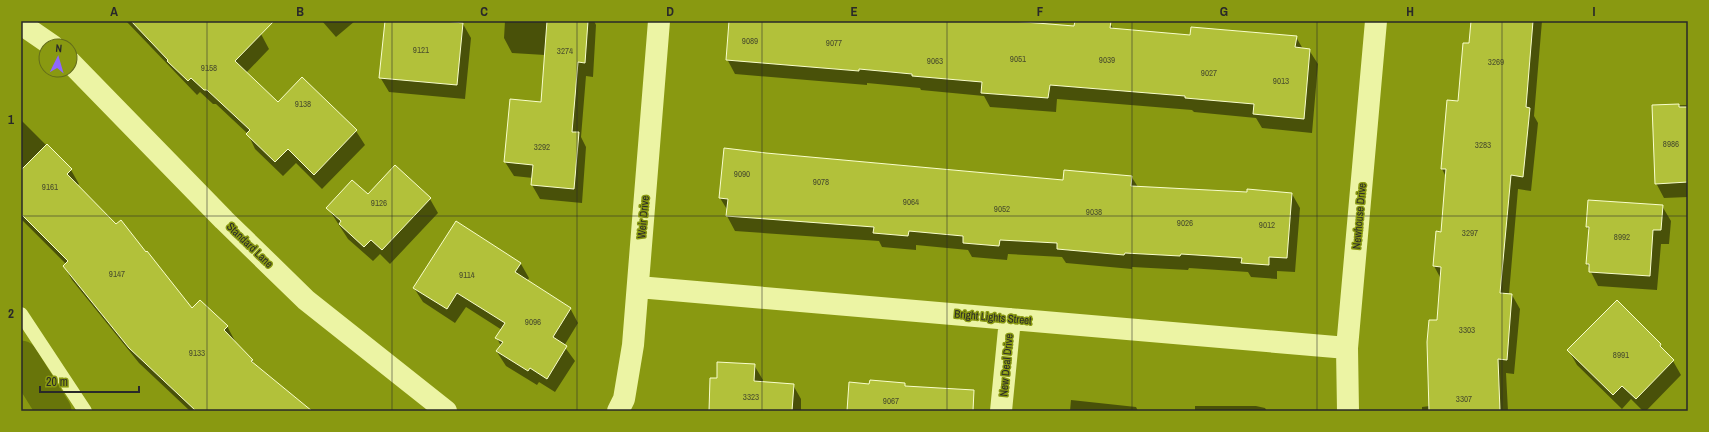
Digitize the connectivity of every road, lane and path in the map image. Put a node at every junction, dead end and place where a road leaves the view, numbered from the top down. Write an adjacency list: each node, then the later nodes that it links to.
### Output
1 (659, 21): 6 (street, Weir Drive)
2 (1376, 21): 9 (street, Newhouse Drive)
3 (21, 24): 4 (street)
4 (41, 38)
5 (78, 70): 11 (street, Standard Lane)
6 (638, 287): 8 (street, Bright Lights Street); 12 (street, Weir Drive)
7 (21, 314): 10 (lane)
8 (1010, 319): 9 (street, Bright Lights Street); 13 (street, New Deal Drive)
9 (1347, 348): 14 (street, Newhouse Drive)
10 (85, 411)
11 (446, 411)
12 (618, 411)
13 (1001, 411)
14 (1348, 411)

